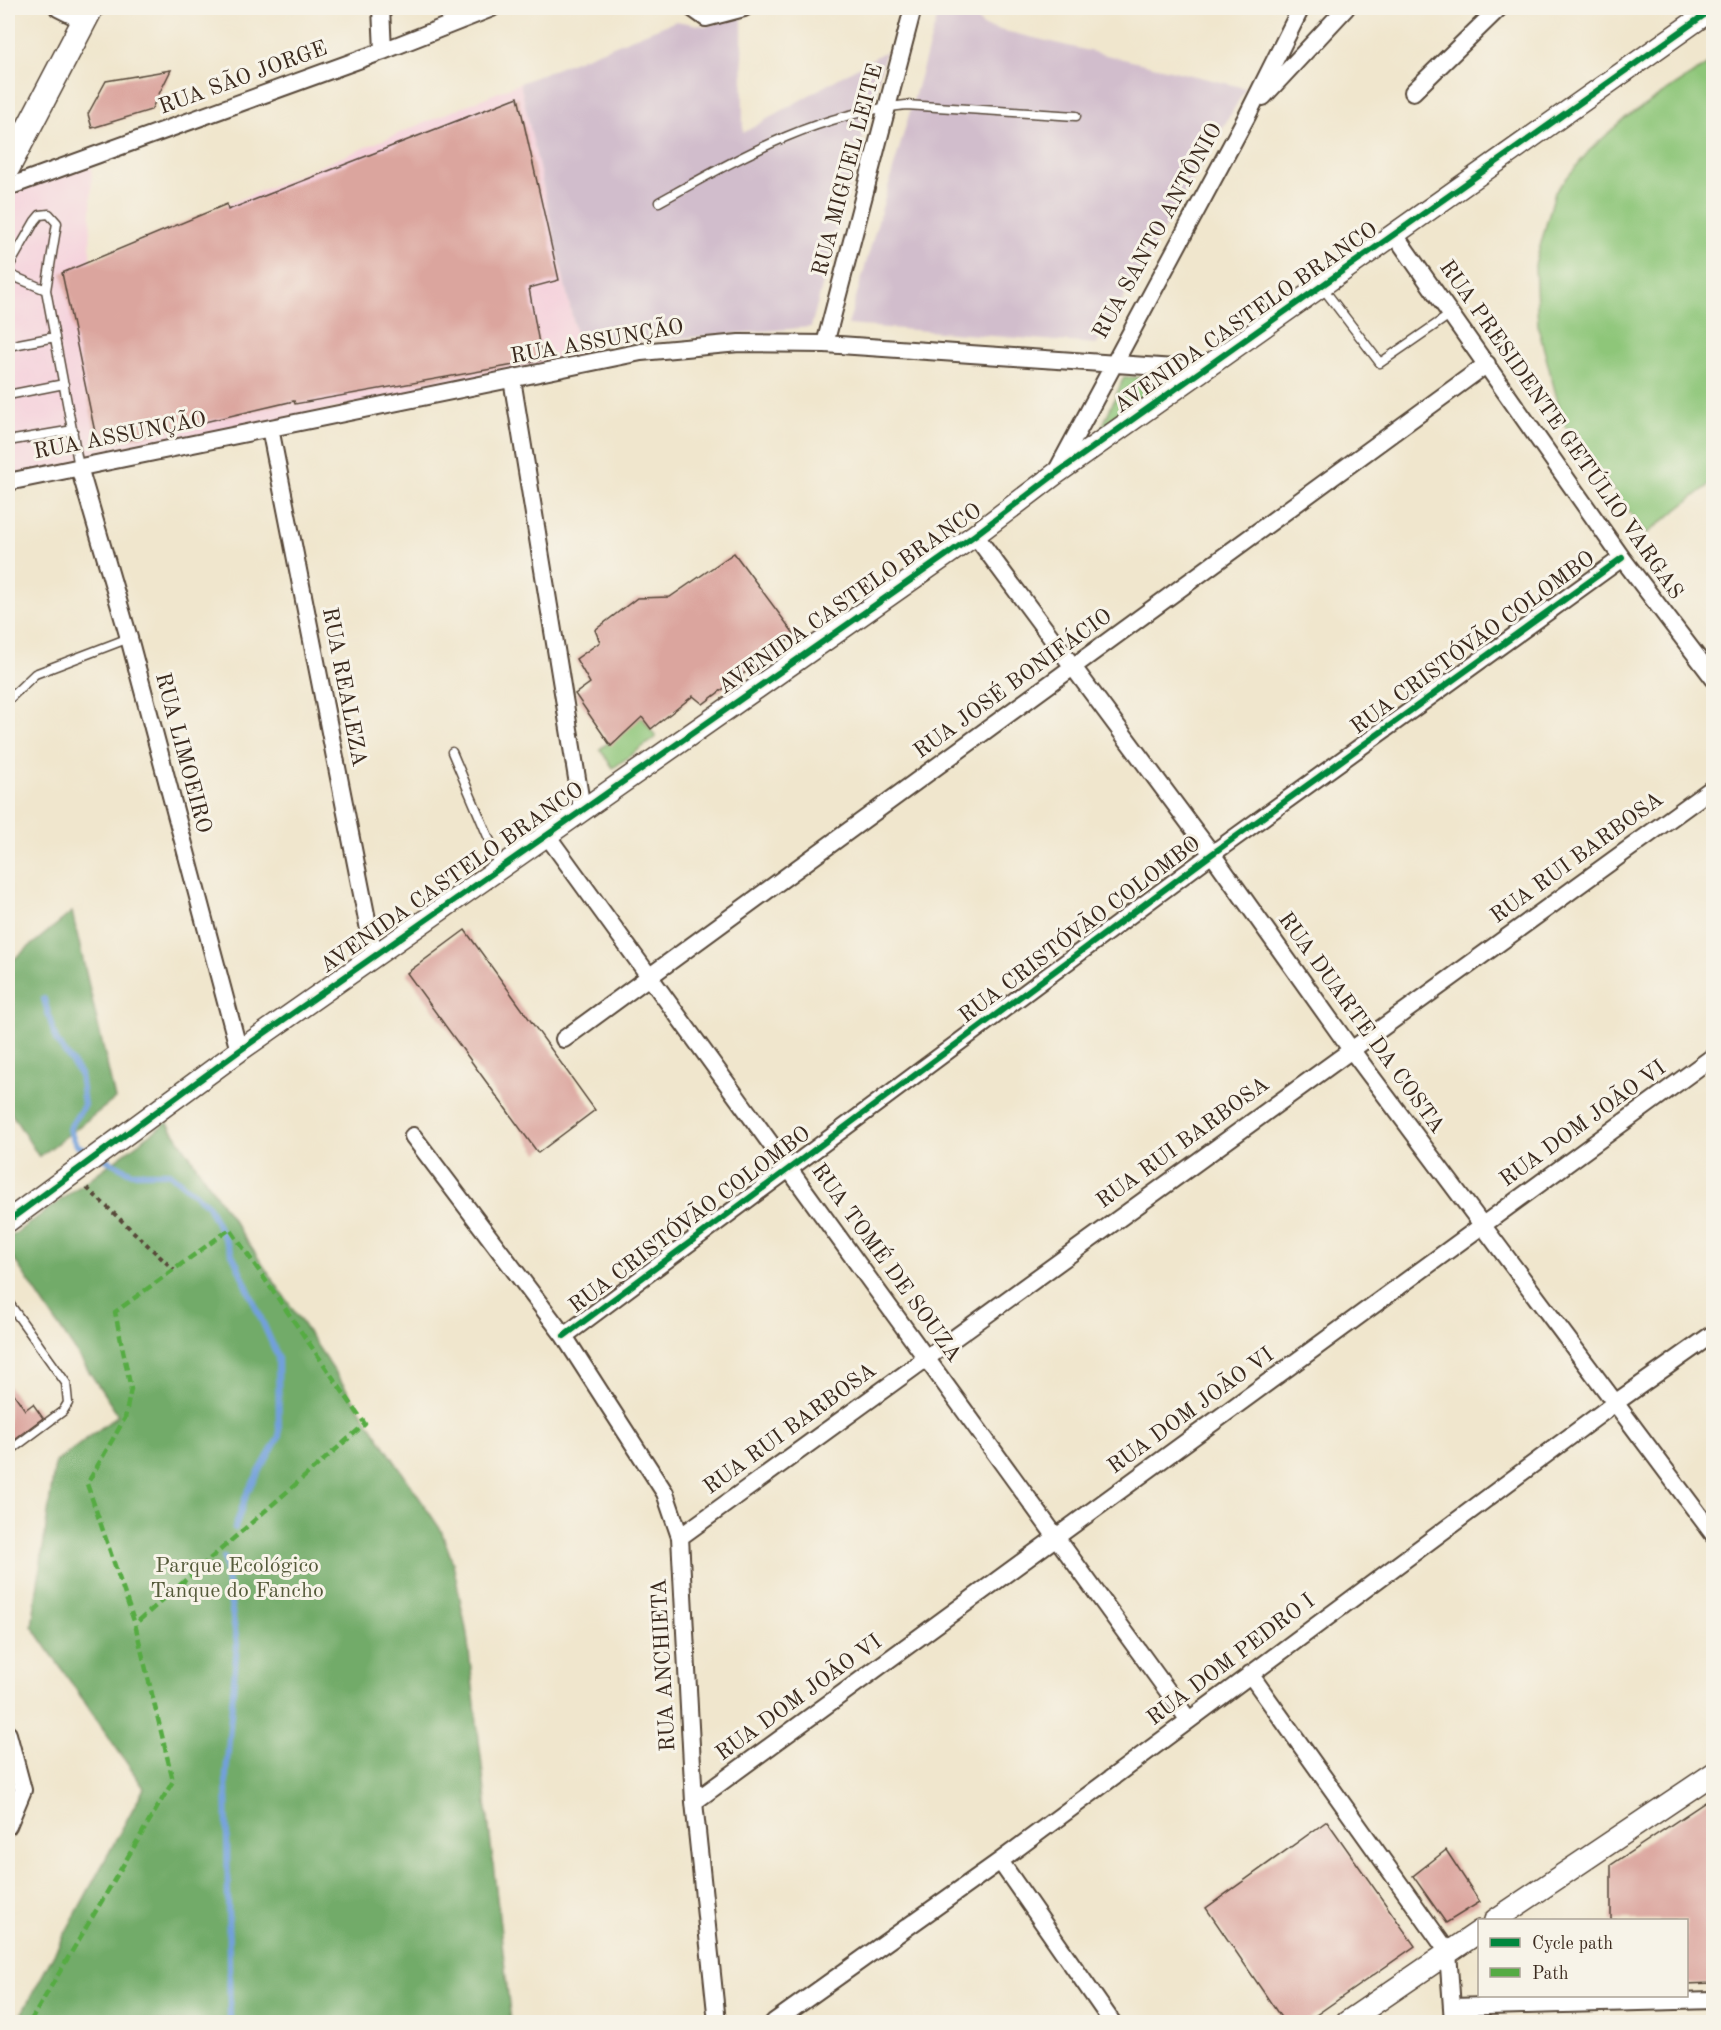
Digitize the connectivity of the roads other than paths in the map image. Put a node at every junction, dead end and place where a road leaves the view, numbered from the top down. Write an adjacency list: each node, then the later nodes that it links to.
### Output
1 (58, 8): 11 (street)
2 (381, 8): 12 (street)
3 (492, 8): 12 (street, RUA SÃO JORGE)
4 (692, 8): 5 (street)
5 (744, 8)
6 (913, 8): 14 (street, RUA MIGUEL LEITE)
7 (1301, 8): 16 (street, RUA SANTO ANTÔNIO)
8 (1346, 8): 16 (street)
9 (1499, 8): 13 (street)
10 (1713, 8): 20 (street, AVENIDA CASTELO BRANCO)
11 (88, 14): 17 (main road)
12 (383, 51): 18 (street, RUA SÃO JORGE)
13 (1413, 92)
14 (888, 107): 15 (lane); 19 (lane); 27 (street, RUA MIGUEL LEITE)
15 (1076, 116)
16 (1247, 116): 29 (street, RUA SANTO ANTÔNIO)
17 (10, 158)
18 (8, 187)
19 (659, 202)
20 (1395, 235): 23 (street, AVENIDA CASTELO BRANCO); 25 (street, RUA PRESIDENTE GETÚLIO VARGAS)
21 (8, 268): 24 (lane)
22 (8, 274): 24 (lane)
23 (1322, 287): 25 (lane); 31 (street, AVENIDA CASTELO BRANCO)
24 (46, 290): 26 (lane)
25 (1451, 313): 30 (street, RUA PRESIDENTE GETÚLIO VARGAS)
26 (55, 337): 28 (lane); 33 (lane)
27 (825, 344): 29 (street, RUA ASSUNÇÃO); 32 (street, RUA ASSUNÇÃO)
28 (8, 346)
29 (1113, 362): 31 (street, RUA ASSUNÇÃO); 39 (street, RUA SANTO ANTÔNIO)
30 (1487, 364): 42 (street, RUA PRESIDENTE GETÚLIO VARGAS); 44 (street, RUA JOSÉ BONIFÁCIO)
31 (1204, 370): 39 (street, AVENIDA CASTELO BRANCO)
32 (512, 379): 35 (street, RUA ASSUNÇÃO); 49 (street)
33 (64, 384): 34 (lane); 36 (lane)
34 (8, 395)
35 (270, 428): 38 (street, RUA ASSUNÇÃO); 53 (street, RUA REALEZA)
36 (73, 430): 37 (lane); 38 (lane)
37 (8, 441)
38 (80, 467): 40 (street, RUA ASSUNÇÃO); 43 (street, RUA LIMOEIRO)
39 (1054, 475): 41 (street, AVENIDA CASTELO BRANCO)
40 (8, 482)
41 (975, 535): 44 (street, RUA DUARTE DA COSTA); 49 (street, AVENIDA CASTELO BRANCO)
42 (1622, 558): 45 (street, RUA PRESIDENTE GETÚLIO VARGAS); 51 (street, RUA CRISTÓVÃO COLOMBO)
43 (129, 638): 46 (lane); 57 (street, RUA LIMOEIRO)
44 (1074, 668): 51 (street, RUA DUARTE DA COSTA); 54 (street, RUA JOSÉ BONIFÁCIO)
45 (1713, 680)
46 (8, 699)
47 (452, 752): 52 (lane)
48 (1713, 787): 56 (street, RUA RUI BARBOSA)
49 (582, 808): 50 (street, AVENIDA CASTELO BRANCO)
50 (546, 834): 52 (street, AVENIDA CASTELO BRANCO); 54 (street, RUA TOMÉ DE SOUZA)
51 (1212, 854): 56 (street, RUA DUARTE DA COSTA); 60 (street, RUA CRISTÓVÃO COLOMBO)
52 (501, 867): 53 (street, AVENIDA CASTELO BRANCO)
53 (374, 955): 57 (street, AVENIDA CASTELO BRANCO)
54 (650, 976): 55 (street, RUA JOSÉ BONIFÁCIO); 60 (street, RUA TOMÉ DE SOUZA)
55 (564, 1039)
56 (1350, 1048): 62 (street, RUA DUARTE DA COSTA); 66 (street, RUA RUI BARBOSA)
57 (239, 1051): 61 (street, AVENIDA CASTELO BRANCO)
58 (1713, 1056): 62 (street, RUA DOM JOÃO VI)
59 (413, 1136): 65 (street, RUA ANCHIETA)
60 (789, 1169): 65 (street, RUA CRISTÓVÃO COLOMBO); 66 (street, RUA TOMÉ DE SOUZA)
61 (8, 1221)
62 (1482, 1226): 67 (street, RUA DUARTE DA COSTA); 71 (street, RUA DOM JOÃO VI)
63 (8, 1302): 68 (lane)
64 (1713, 1333): 67 (street, RUA DOM PEDRO I)
65 (564, 1336): 70 (street, RUA ANCHIETA)
66 (926, 1358): 70 (street, RUA RUI BARBOSA); 71 (street, RUA TOMÉ DE SOUZA)
67 (1615, 1403): 69 (street, RUA DUARTE DA COSTA); 72 (street, RUA DOM PEDRO I)
68 (8, 1452)
69 (1713, 1535)
70 (680, 1537): 76 (street, RUA ANCHIETA)
71 (1057, 1538): 73 (street, RUA TOMÉ DE SOUZA); 76 (street, RUA DOM JOÃO VI)
72 (1250, 1674): 73 (street, RUA DOM PEDRO I); 81 (street)
73 (1188, 1719): 78 (street, RUA DOM PEDRO I)
74 (8, 1734): 77 (street)
75 (1713, 1773): 79 (street)
76 (694, 1802): 84 (street, RUA ANCHIETA)
77 (8, 1826)
78 (1000, 1861): 85 (street, RUA DOM PEDRO I); 86 (street)
79 (1496, 1919)
80 (1478, 1932): 81 (street)
81 (1448, 1952): 83 (street); 87 (street)
82 (1713, 2000): 83 (street)
83 (1452, 2015)
84 (717, 2022)
85 (774, 2022)
86 (1112, 2022)
87 (1347, 2022)

